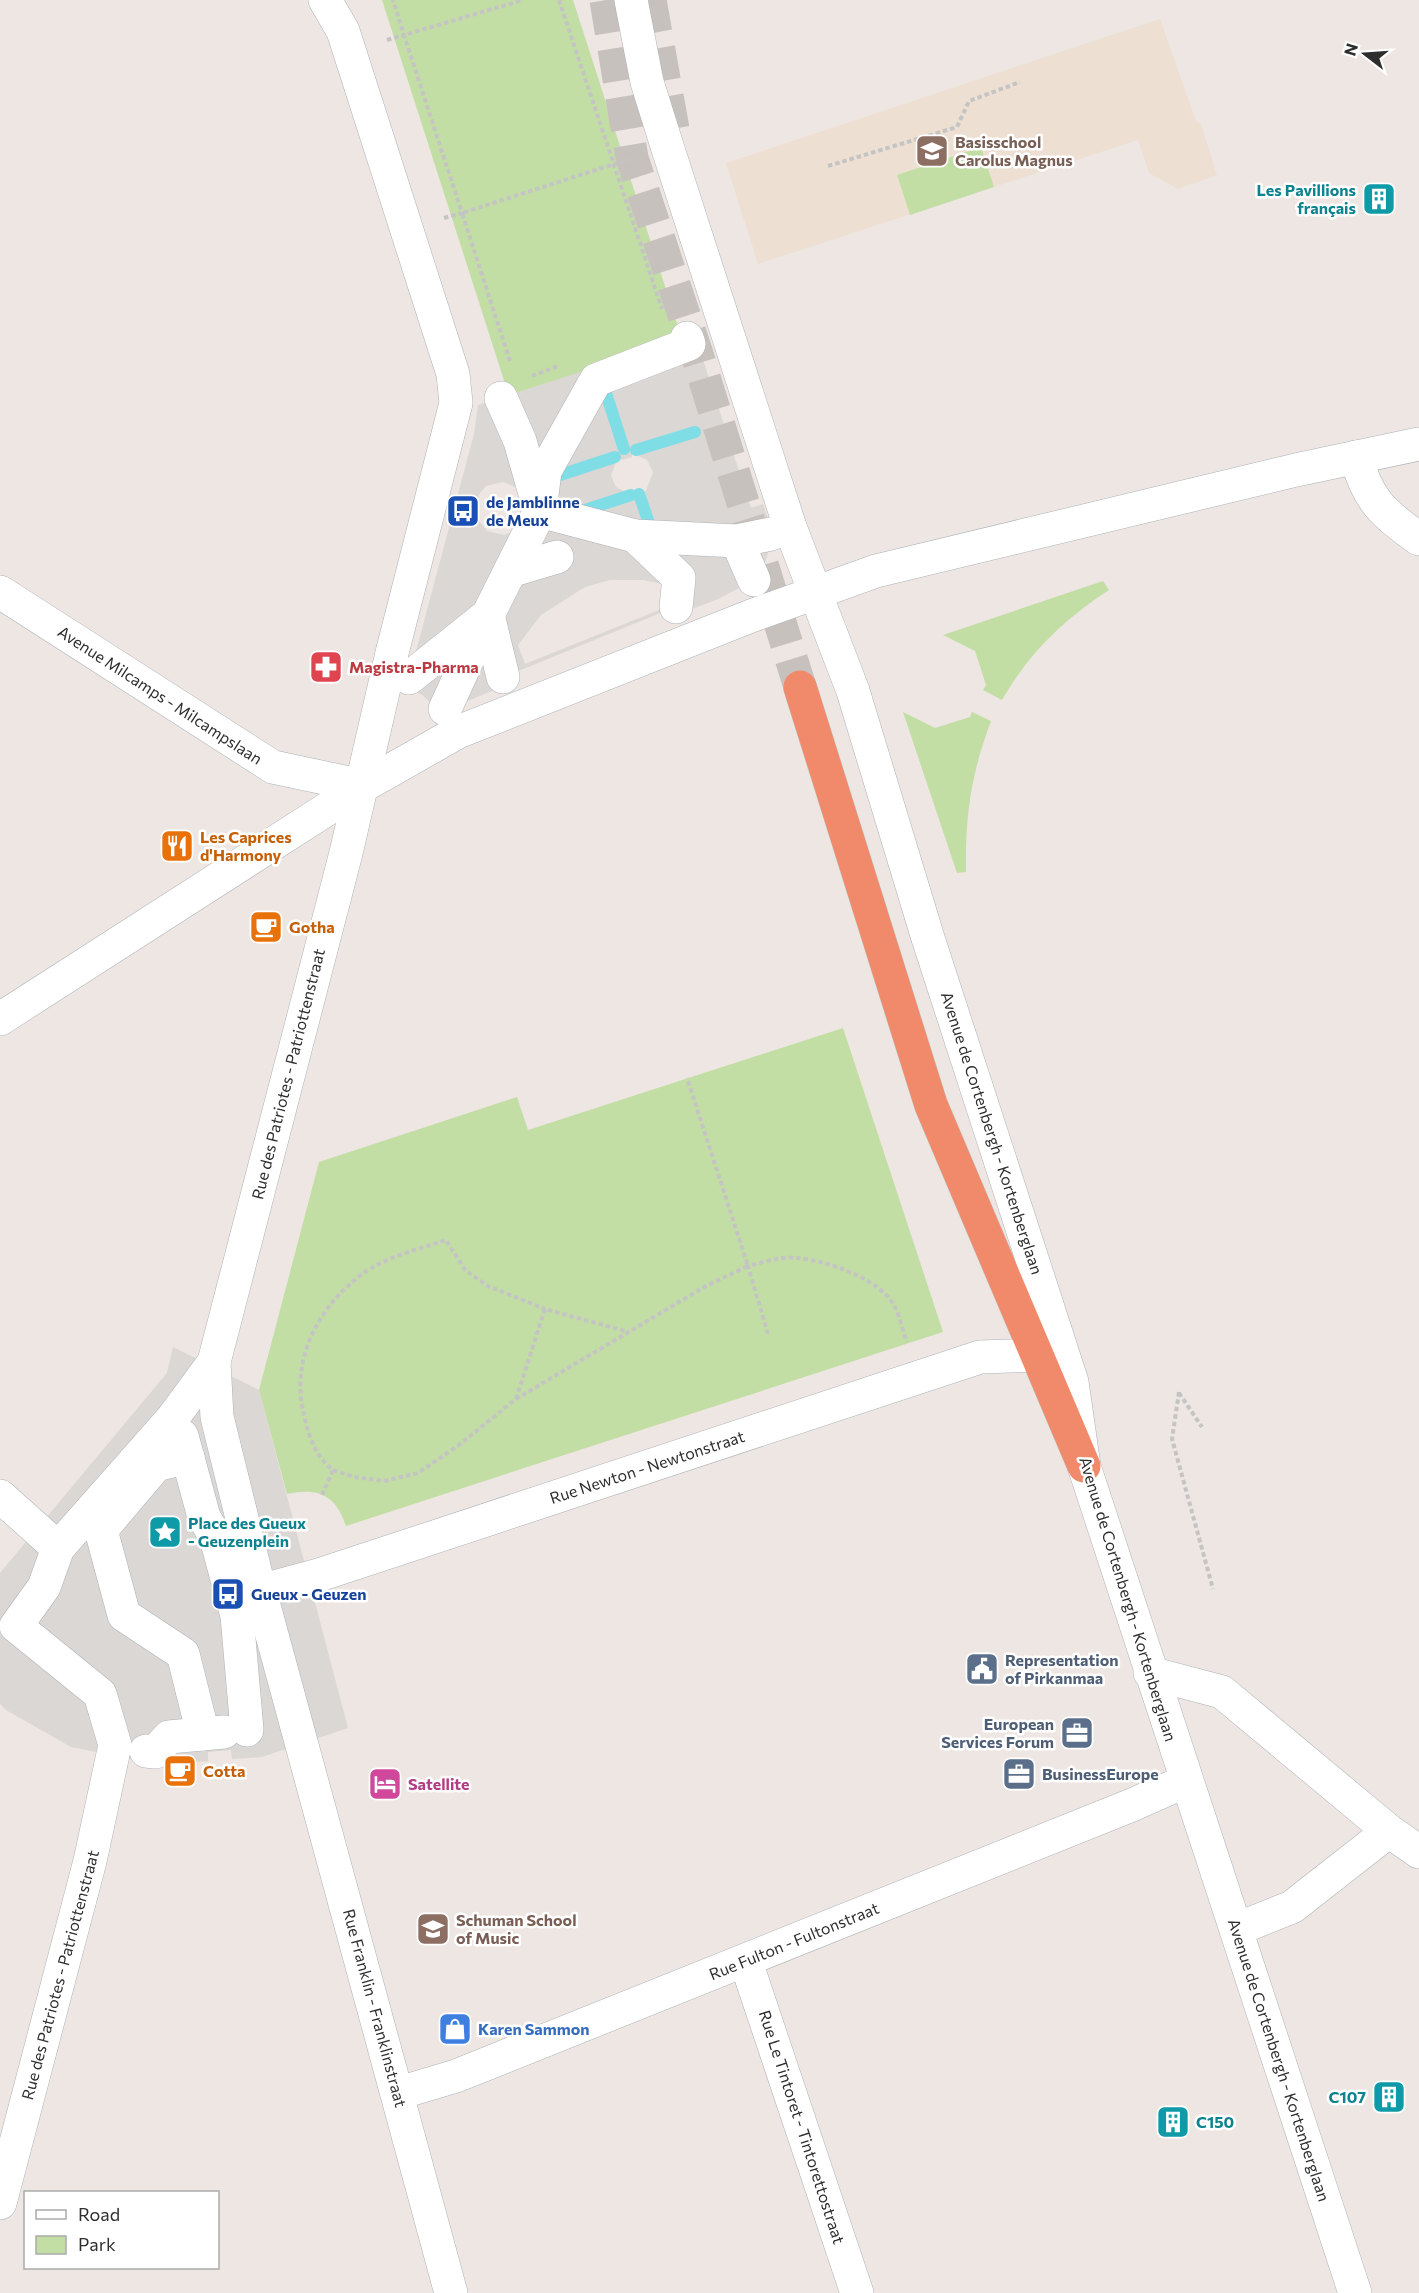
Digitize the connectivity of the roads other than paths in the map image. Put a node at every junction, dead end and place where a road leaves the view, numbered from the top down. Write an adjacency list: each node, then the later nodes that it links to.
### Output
1 (325, 0): 20 (street, Rue des Patriotes - Patriottenstraat)
2 (631, 0): 16 (street, Avenue de Cortenbergh - Kortenberglaan)
3 (675, 337): 7 (street)
4 (516, 384): 7 (street)
5 (1419, 444): 6 (street)
6 (1356, 457): 10 (street); 16 (street)
7 (540, 511): 9 (street); 13 (street)
8 (771, 534): 11 (street)
9 (635, 536): 11 (street); 17 (street)
10 (1419, 539)
11 (737, 541): 14 (street)
12 (557, 557): 13 (street)
13 (510, 571): 18 (street)
14 (754, 580)
15 (0, 592): 20 (street, Avenue Milcamps - Milcampslaan)
16 (816, 593): 20 (street); 24 (street, Avenue de Cortenbergh - Kortenberglaan)
17 (676, 607)
18 (503, 677)
19 (800, 687): 22 (highway)
20 (363, 786): 21 (street); 23 (street, Rue des Patriotes - Patriottenstraat)
21 (0, 1018)
22 (1036, 1354): 24 (highway); 27 (street, Rue Newton - Newtonstraat)
23 (214, 1362): 26 (street); 27 (street)
24 (1084, 1466): 29 (street, Avenue de Cortenbergh - Kortenberglaan)
25 (0, 1496): 26 (street)
26 (58, 1548): 28 (street)
27 (260, 1591): 37 (street, Rue Franklin - Franklinstraat)
28 (8, 1636): 31 (street)
29 (1150, 1673): 32 (street, Avenue de Cortenbergh - Kortenberglaan); 33 (street)
30 (203, 1734): 30 (street); 31 (street)
31 (130, 1748): 38 (street, Rue des Patriotes - Patriottenstraat)
32 (1186, 1780): 35 (street, Avenue de Cortenbergh - Kortenberglaan); 36 (street, Rue Fulton - Fultonstraat)
33 (1389, 1831): 34 (street); 35 (street)
34 (1419, 1852)
35 (1237, 1929): 41 (street, Avenue de Cortenbergh - Kortenberglaan)
36 (746, 1962): 37 (street, Rue Fulton - Fultonstraat); 40 (street, Rue Le Tintoret - Tintorettostraat)
37 (399, 2093): 39 (street, Rue Franklin - Franklinstraat)
38 (0, 2203)
39 (451, 2293)
40 (857, 2293)
41 (1355, 2293)

